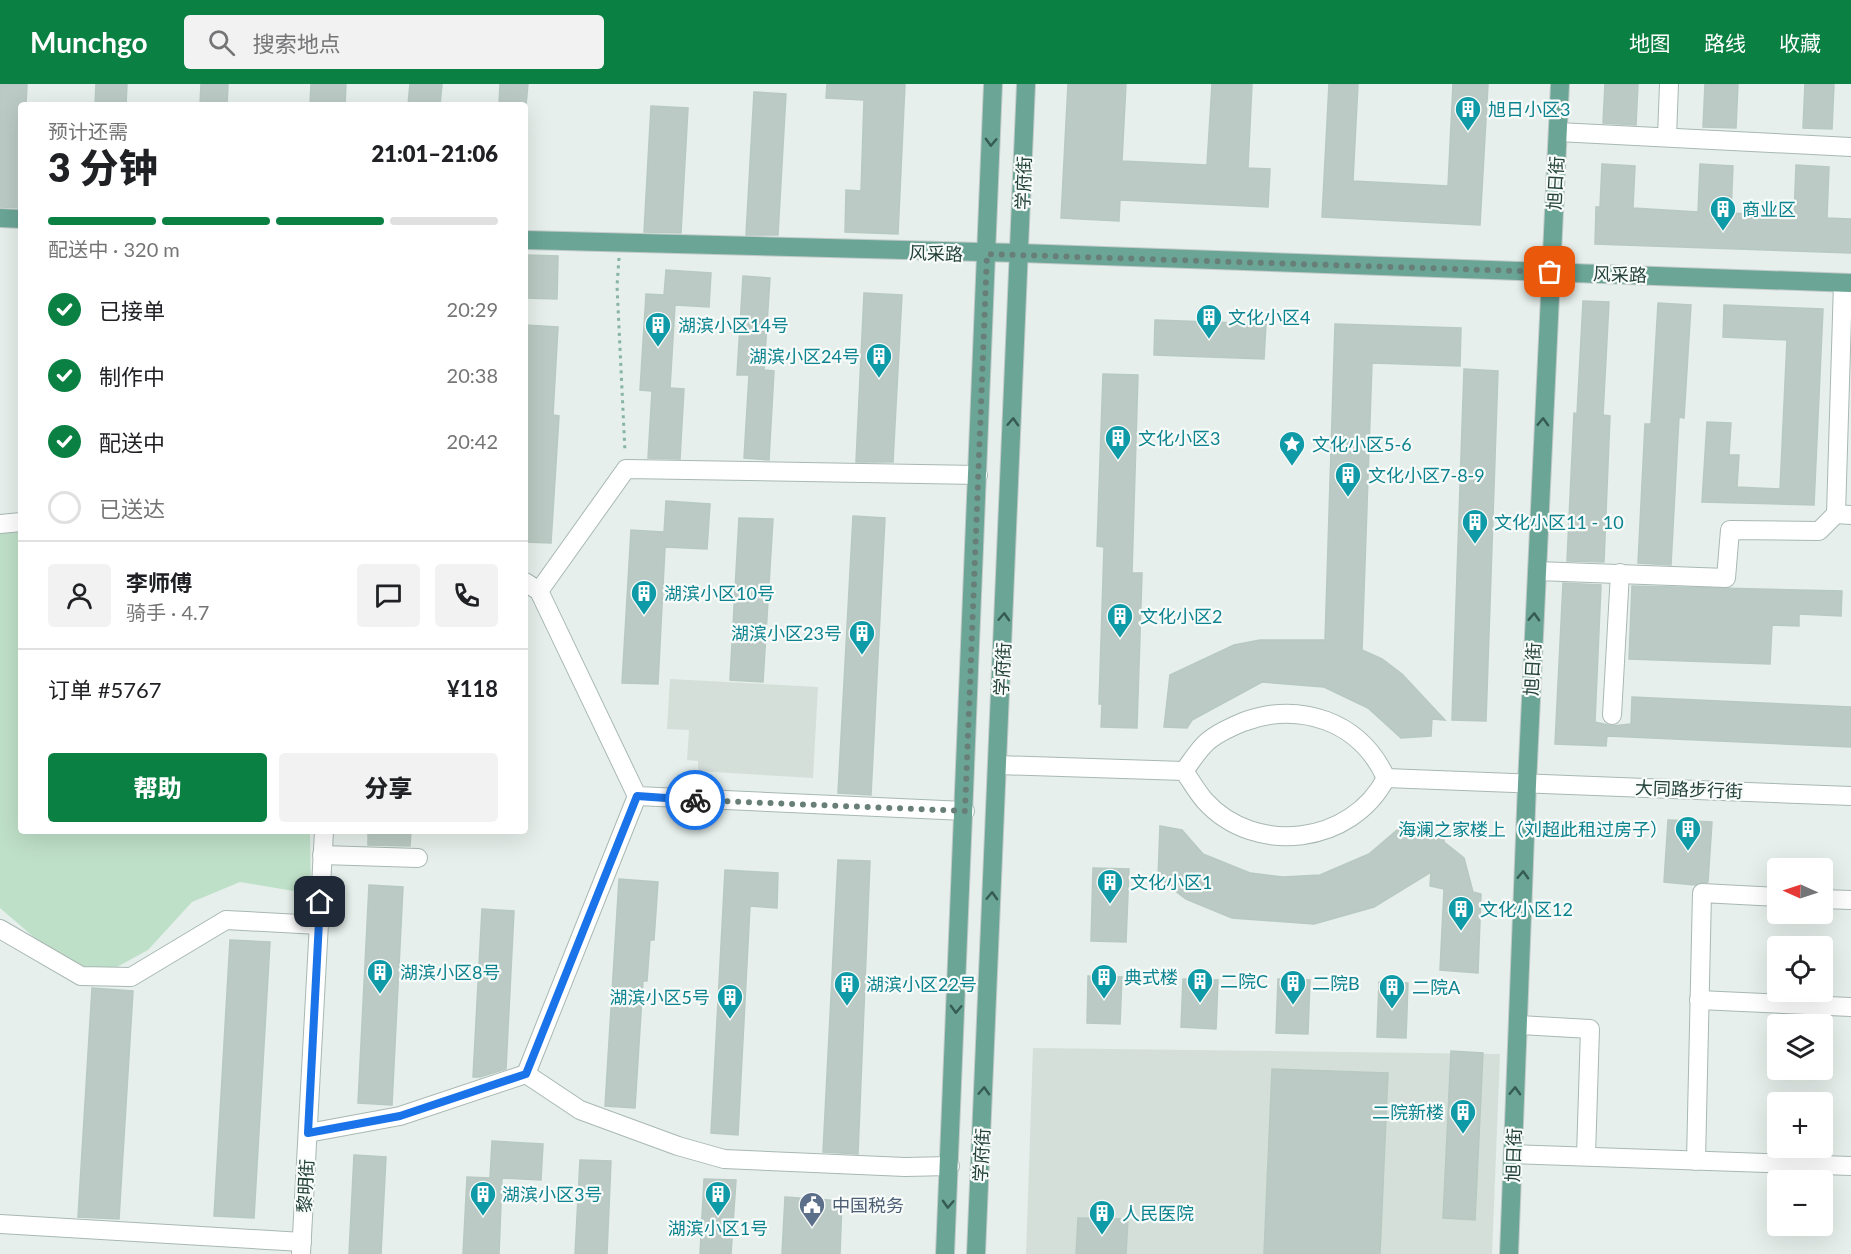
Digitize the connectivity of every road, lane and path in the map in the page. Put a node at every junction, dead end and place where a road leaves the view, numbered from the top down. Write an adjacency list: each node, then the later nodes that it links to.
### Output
1 (993, 84): 13 (main road, 学府街, one-way to 13)
2 (1026, 84): 12 (main road, 学府街)
3 (1560, 84): 5 (main road, 旭日街)
4 (1669, 84): 6 (street)
5 (1558, 132): 6 (street); 14 (main road, 旭日街)
6 (1667, 137): 7 (street)
7 (1851, 147)
8 (0, 218): 9 (main road)
9 (18, 219)
10 (528, 240): 11 (main road, 风采路)
11 (620, 243): 13 (main road, 风采路); 16 (path)
12 (1020, 253): 13 (main road, 风采路); 14 (main road, 风采路); 25 (main road, 学府街, one-way to 12)
13 (987, 254): 17 (main road, 学府街)
14 (1550, 272): 15 (main road, 风采路); 21 (main road, 旭日街, one-way to 14)
15 (1847, 283): 18 (street)
16 (626, 469): 17 (street); 23 (street)
17 (978, 475): 31 (main road, 学府街)
18 (1844, 514): 22 (street)
19 (18, 522): 20 (street)
20 (0, 524)
21 (1537, 571): 22 (street); 28 (main road, 旭日街, one-way to 21)
22 (1620, 573): 24 (street)
23 (532, 587): 29 (street)
24 (1612, 715)
25 (998, 765): 26 (street); 39 (main road, 学府街, one-way to 25)
26 (1184, 771): 27 (street); 27 (street)
27 (1386, 778): 28 (street, 大同路步行街)
28 (1527, 784): 30 (street, 大同路步行街); 44 (main road, 旭日街, one-way to 28)
29 (637, 796): 31 (street); 45 (street)
30 (1851, 796)
31 (965, 811): 38 (main road, 学府街)
32 (324, 834): 33 (street, 黎明街)
33 (322, 855): 34 (street); 40 (street, 黎明街)
34 (418, 858)
35 (1767, 896): 42 (street)
36 (1833, 899): 37 (street)
37 (1851, 900)
38 (960, 922): 39 (main road); 50 (main road, 学府街, one-way to 50)
39 (991, 923): 55 (main road, 学府街, one-way to 39)
40 (319, 926): 41 (street); 46 (street, 黎明街)
41 (0, 929)
42 (1699, 1000): 43 (street); 49 (street)
43 (1851, 1007)
44 (1518, 1025): 47 (main road, 旭日街, one-way to 44); 48 (street)
45 (526, 1074): 46 (street); 50 (street)
46 (308, 1133): 53 (street, 黎明街)
47 (1513, 1154): 48 (street); 56 (main road, 旭日街)
48 (1586, 1156): 49 (street)
49 (1696, 1161): 51 (street)
50 (950, 1166): 54 (main road, 学府街, one-way to 54)
51 (1851, 1166)
52 (0, 1224): 53 (street)
53 (301, 1248)
54 (945, 1254)
55 (976, 1254)
56 (1509, 1254)

